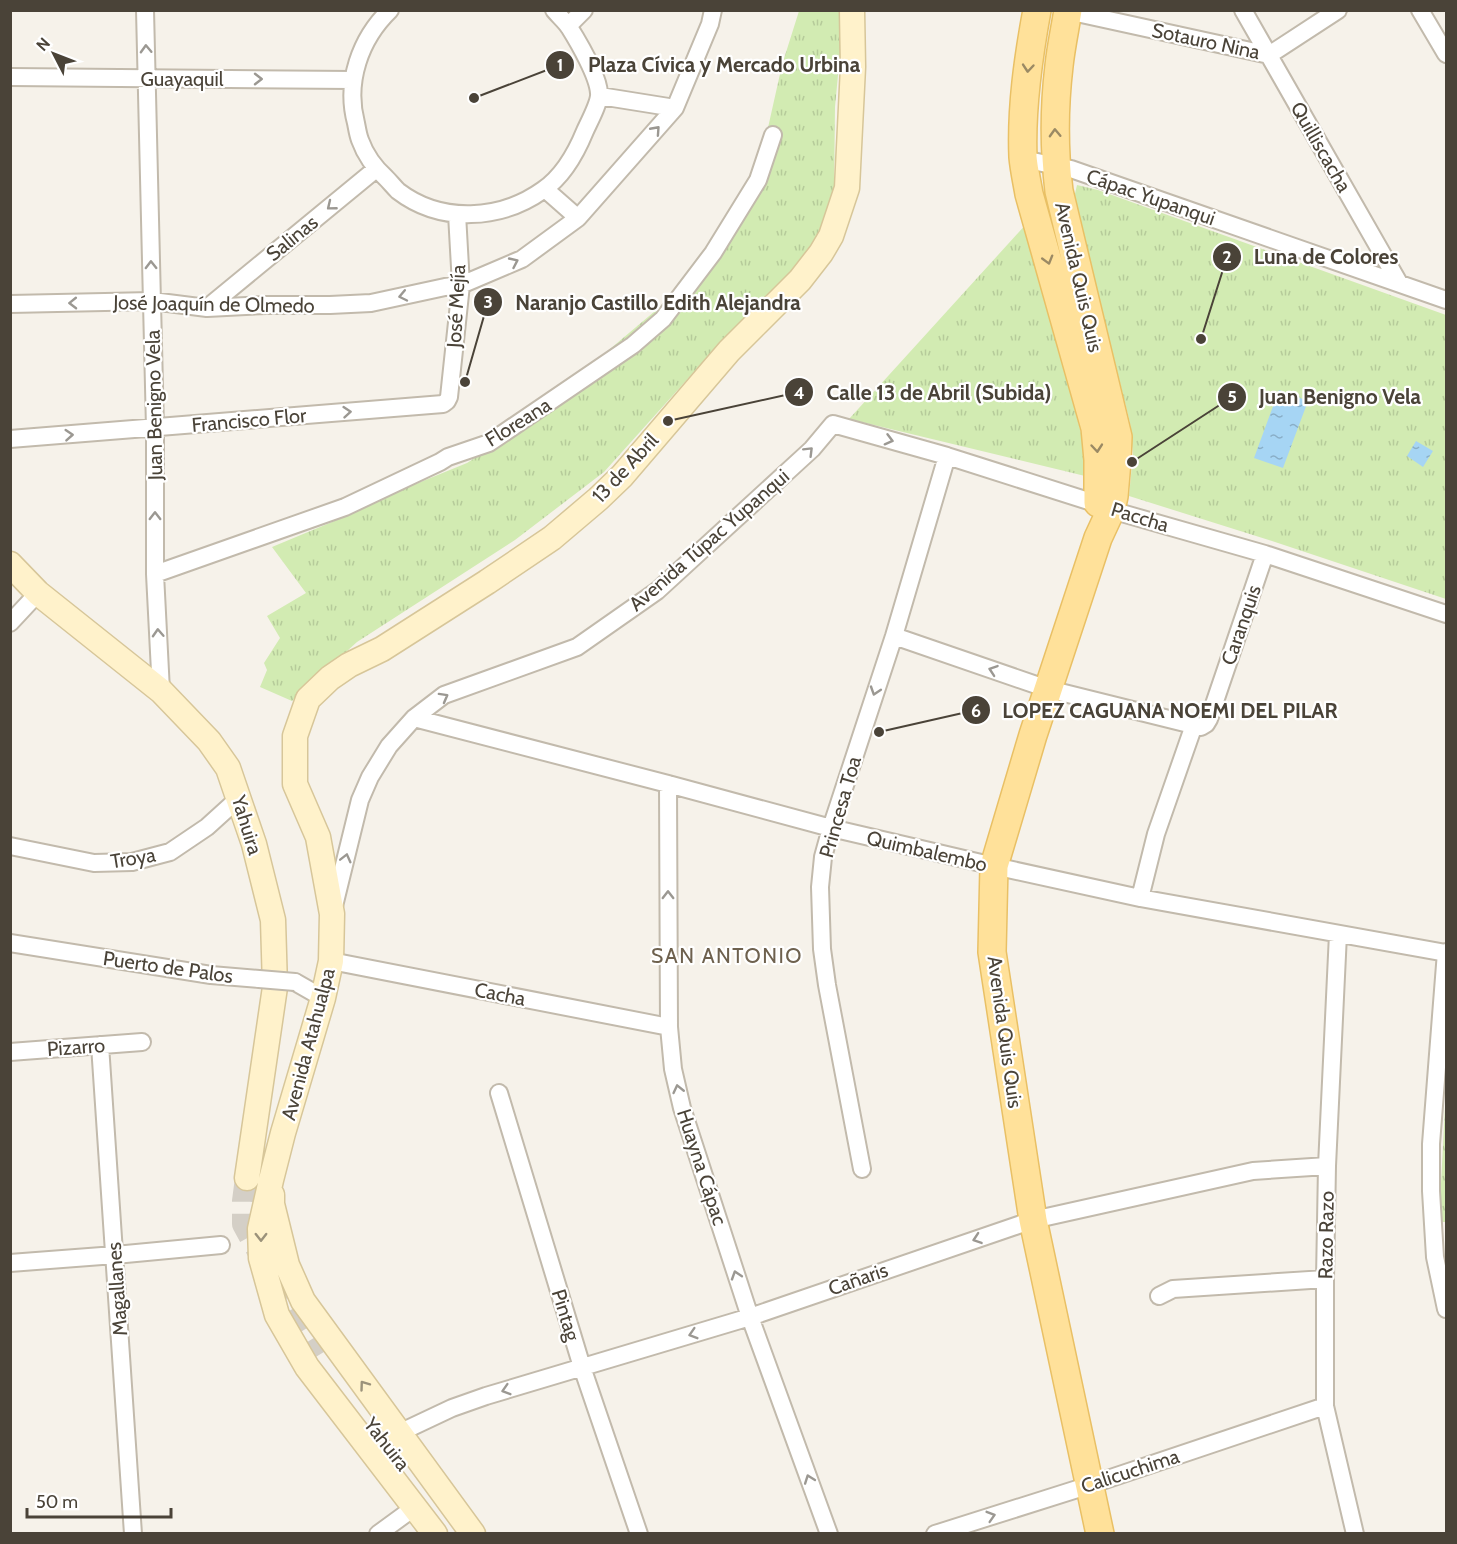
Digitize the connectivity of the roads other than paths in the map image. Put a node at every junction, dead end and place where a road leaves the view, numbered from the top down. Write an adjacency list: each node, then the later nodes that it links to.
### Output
1 (145, 10): 16 (street, Juan Benigno Vela, one-way to 1)
2 (390, 10): 17 (street)
3 (554, 10): 12 (street)
4 (584, 10): 12 (street)
5 (712, 10): 19 (street, José Joaquín de Olmedo)
6 (852, 10): 48 (street, 13 de Abril)
7 (1037, 10): 21 (main road, Avenida Quis Quis, one-way to 21)
8 (1243, 10): 14 (street, Quilliscacha)
9 (1338, 10): 14 (street, Sotauro Nina)
10 (1420, 10): 13 (street)
11 (1066, 11): 14 (street, Sotauro Nina); 22 (main road, Avenida Quis Quis, one-way to 11)
12 (568, 26): 18 (street)
13 (1446, 54)
14 (1269, 55): 27 (street, Quilliscacha)
15 (10, 78): 16 (street, Guayaquil)
16 (147, 79): 17 (street, Guayaquil, one-way to 17); 30 (street, Juan Benigno Vela, one-way to 16)
17 (353, 80): 23 (street)
18 (600, 96): 19 (street); 24 (street)
19 (675, 108): 26 (street, José Joaquín de Olmedo, one-way to 19)
20 (773, 135): 41 (street, Floreana)
21 (1023, 159): 22 (street, Cápac Yupanqui); 38 (main road, Avenida Quis Quis, one-way to 38)
22 (1056, 166): 27 (street, Cápac Yupanqui); 38 (main road, Avenida Quis Quis)
23 (376, 169): 25 (street); 32 (street, Salinas, one-way to 32)
24 (545, 189): 25 (street); 26 (street)
25 (457, 214): 28 (street, José Mejía)
26 (578, 218): 28 (street, José Joaquín de Olmedo, one-way to 26)
27 (1399, 283): 29 (street, Cápac Yupanqui)
28 (461, 285): 32 (street, José Joaquín de Olmedo, one-way to 32); 33 (street, José Mejía)
29 (1446, 300)
30 (152, 301): 31 (street, José Joaquín de Olmedo, one-way to 31); 32 (street, José Joaquín de Olmedo); 35 (street, Juan Benigno Vela)
31 (10, 304)
32 (207, 308)
33 (449, 397): 35 (street, Francisco Flor, one-way to 33)
34 (833, 424): 37 (street, Paccha, one-way to 37); 49 (street, Avenida Túpac Yupanqui, one-way to 34)
35 (155, 428): 36 (street, Francisco Flor, one-way to 35); 41 (street, Juan Benigno Vela, one-way to 35)
36 (10, 439)
37 (947, 456): 38 (street, Paccha); 45 (street, Princesa Toa)
38 (1105, 507): 39 (street, Paccha); 46 (main road, Avenida Quis Quis)
39 (1265, 554): 43 (street, Paccha); 50 (street, Caranquis)
40 (10, 564): 42 (street, Yahuira)
41 (155, 574): 47 (street, Juan Benigno Vela, one-way to 41)
42 (38, 593): 44 (street); 47 (street, Yahuira)
43 (1446, 614)
44 (10, 624)
45 (894, 636): 46 (street, one-way to 45); 53 (street, Princesa Toa, one-way to 53)
46 (1048, 689): 50 (street); 55 (main road, Avenida Quis Quis)
47 (161, 691): 52 (street, Yahuira)
48 (308, 699): 57 (street, Avenida Atahualpa)
49 (414, 718): 51 (street, Quimbalembo); 57 (street, Avenida Túpac Yupanqui, one-way to 49)
50 (1197, 726): 56 (street, Caranquis)
51 (668, 784): 53 (street, Quimbalembo); 63 (street, Huayna Cápac, one-way to 51)
52 (239, 798): 54 (street, Troya); 70 (street, Yahuira)
53 (831, 828): 55 (street, Quimbalembo); 69 (street, Princesa Toa)
54 (10, 846)
55 (994, 867): 56 (street, Quimbalembo); 72 (main road, Avenida Quis Quis)
56 (1140, 898): 58 (street, Quimbalembo)
57 (332, 914): 61 (street, Avenida Atahualpa)
58 (1338, 934): 60 (street, Quimbalembo); 68 (street, Razo Razo)
59 (10, 943): 62 (street, Puerto de Palos, bridge)
60 (1446, 952): 73 (street)
61 (331, 961): 62 (street, Avenida Atahualpa); 63 (street, Cacha)
62 (323, 998): 71 (street, Avenida Atahualpa)
63 (669, 1027): 80 (street, Huayna Cápac, one-way to 63)
64 (142, 1042): 65 (street, Pizarro)
65 (100, 1045): 66 (street, Pizarro); 75 (street, Magallanes)
66 (10, 1052)
67 (499, 1094): 82 (street, Pintag)
68 (1327, 1166): 72 (street, Cañaris); 77 (street, Razo Razo)
69 (862, 1169)
70 (247, 1178)
71 (272, 1180): 84 (street, Avenida Atahualpa, one-way to 71); 86 (street, Avenida Atahualpa, one-way to 86)
72 (1033, 1220): 80 (street, Cañaris, one-way to 80); 85 (main road, Avenida Quis Quis)
73 (1440, 1235): 79 (street)
74 (221, 1245): 75 (street)
75 (115, 1255): 76 (street); 87 (street, Magallanes)
76 (10, 1263)
77 (1325, 1279): 78 (street); 83 (street, Razo Razo)
78 (1159, 1296)
79 (1446, 1309)
80 (750, 1317): 82 (street, Cañaris, one-way to 82); 93 (street, Huayna Cápac, one-way to 80)
81 (319, 1355): 90 (street, Yahuira)
82 (582, 1367): 84 (street, Cañaris, one-way to 84); 92 (street, Pintag)
83 (1325, 1406): 85 (street, Calicuchima); 96 (street, Razo Razo)
84 (399, 1434): 91 (street, Avenida Atahualpa)
85 (1090, 1485): 94 (street, Calicuchima, one-way to 85); 95 (main road, Avenida Quis Quis)
86 (415, 1507): 88 (street); 89 (street, Avenida Atahualpa)
87 (133, 1533)
88 (378, 1533)
89 (435, 1533)
90 (456, 1533)
91 (473, 1533)
92 (639, 1533)
93 (829, 1533)
94 (935, 1533)
95 (1100, 1533)
96 (1355, 1533)

